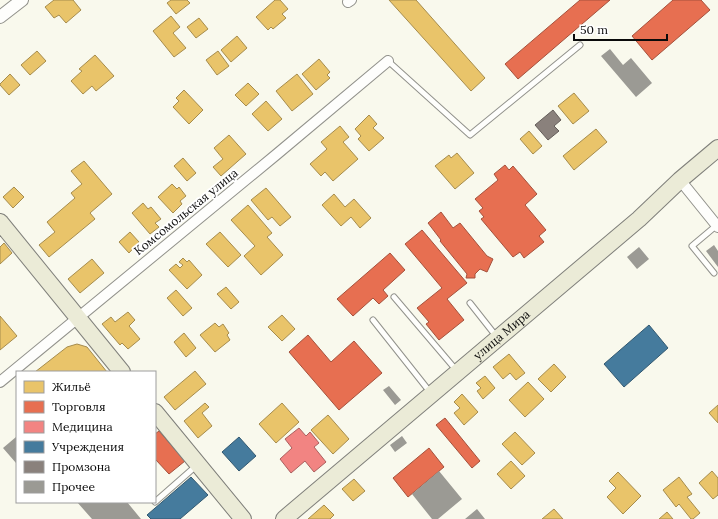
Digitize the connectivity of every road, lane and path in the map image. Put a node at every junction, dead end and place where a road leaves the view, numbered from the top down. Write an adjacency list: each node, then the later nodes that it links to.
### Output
1 (22, 0): 2 (street)
2 (0, 17)
3 (580, 45): 4 (lane)
4 (388, 60): 12 (street, Комсомольская улица)
5 (718, 148): 6 (main road, улица Мира)
6 (680, 180): 8 (street); 14 (main road, улица Мира)
7 (0, 222): 12 (main road)
8 (717, 226): 9 (lane)
9 (714, 273)
10 (394, 297): 16 (lane)
11 (470, 303): 14 (lane)
12 (79, 318): 15 (main road); 17 (street, Комсомольская улица)
13 (372, 320): 18 (lane)
14 (498, 339): 16 (main road, улица Мира)
15 (121, 371)
16 (458, 372): 18 (main road, улица Мира)
17 (0, 382)
18 (432, 394): 23 (main road, улица Мира)
19 (156, 413): 20 (main road)
20 (198, 464): 21 (lane); 22 (main road)
21 (156, 500)
22 (243, 519)
23 (284, 519)

